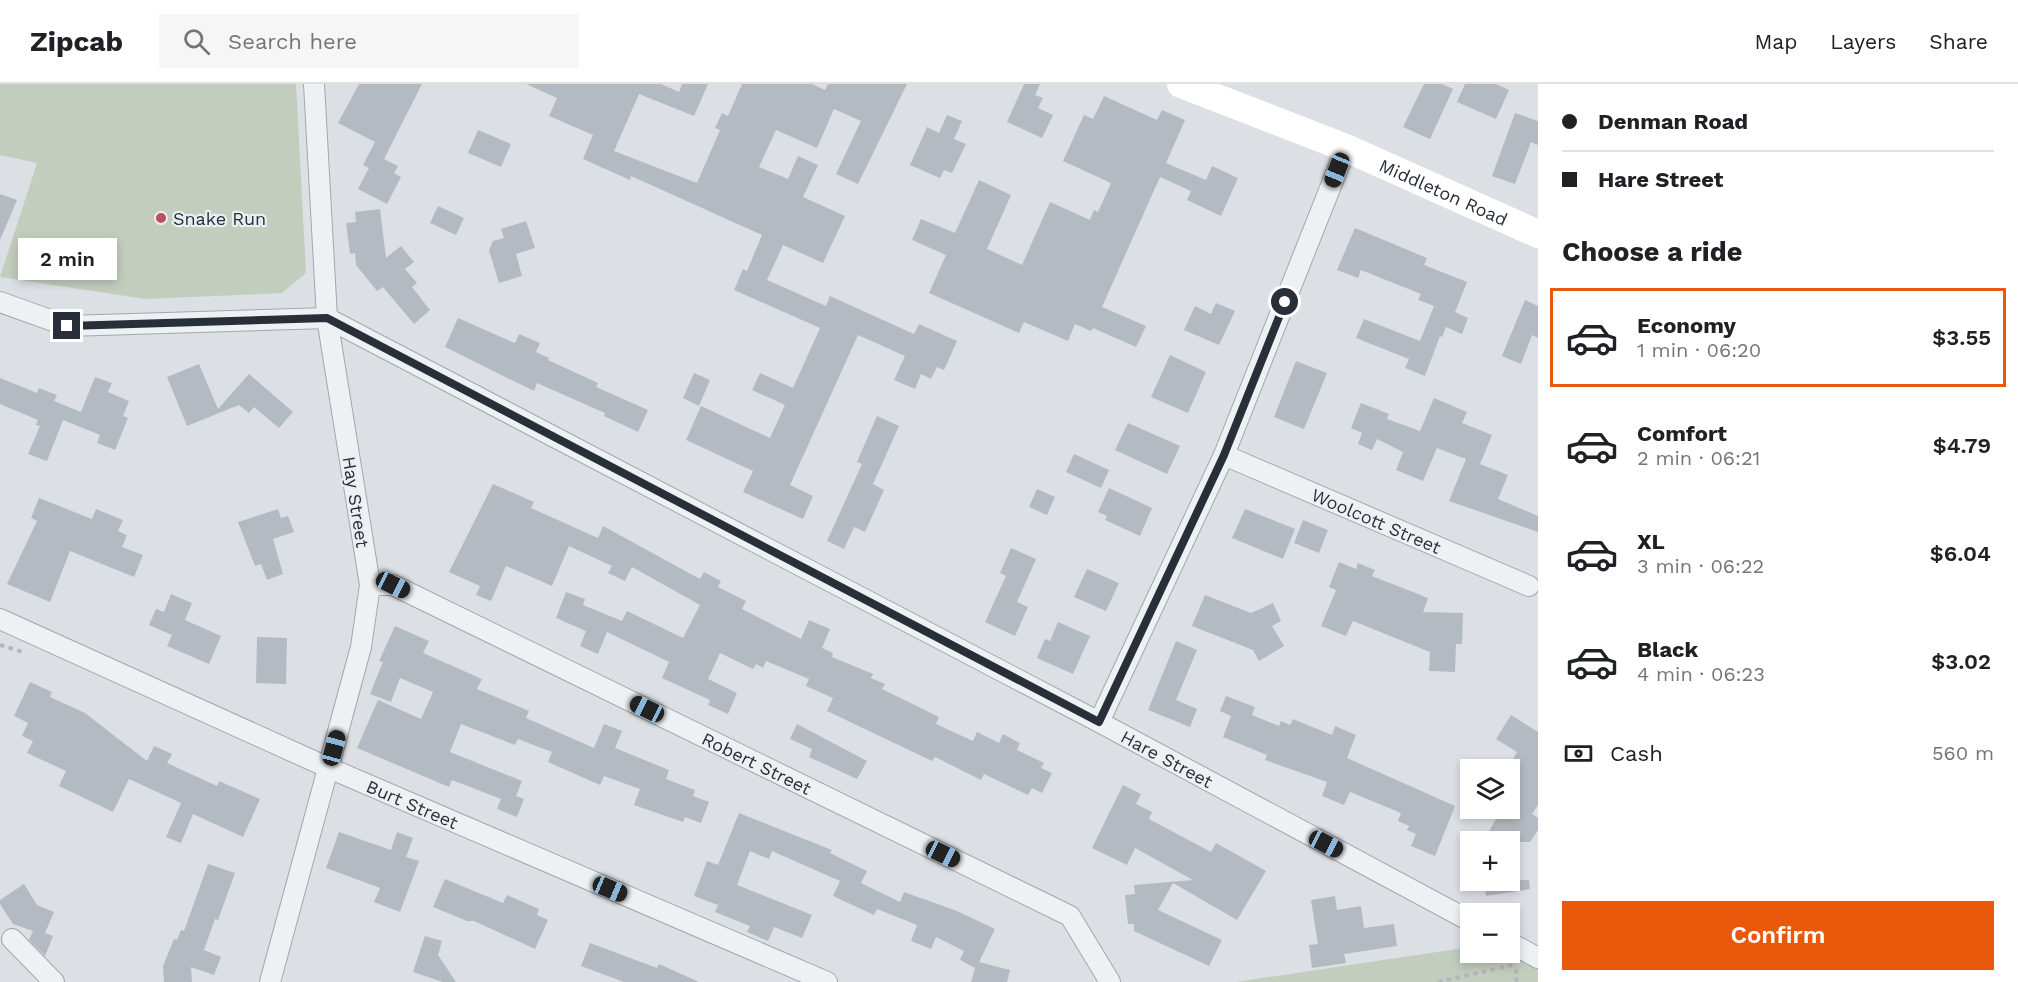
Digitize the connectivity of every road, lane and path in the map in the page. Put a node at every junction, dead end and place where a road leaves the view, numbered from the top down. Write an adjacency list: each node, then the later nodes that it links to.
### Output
1 (315, 84): 6 (street, Hay Street)
2 (1180, 84): 3 (main road, Middleton Road)
3 (1346, 148): 4 (main road, Middleton Road); 7 (street)
4 (1538, 234)
5 (0, 302): 6 (street, Hare Street)
6 (327, 318): 8 (street, Hay Street); 11 (street, Hare Street)
7 (1224, 455): 9 (street, Woolcott Street); 11 (street)
8 (370, 585): 12 (street, Hay Street); 20 (street, Robert Street)
9 (1529, 586)
10 (0, 619): 12 (street, Burt Street)
11 (1099, 722): 13 (street, Hare Street)
12 (329, 768): 18 (street, Hay Street); 19 (street, Burt Street)
13 (1460, 916)
14 (12, 939): 17 (street)
15 (1520, 949): 16 (street)
16 (1533, 958): 21 (path); 22 (path)
17 (54, 982)
18 (270, 982)
19 (827, 982)
20 (1110, 982)
21 (1438, 982)
22 (1517, 982)

